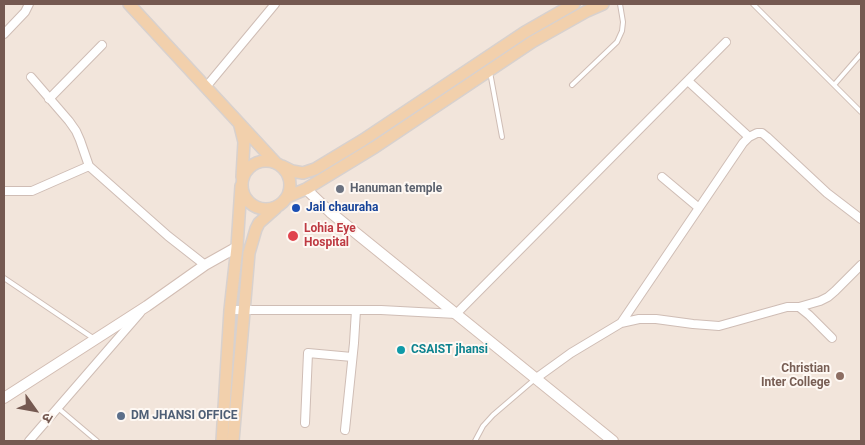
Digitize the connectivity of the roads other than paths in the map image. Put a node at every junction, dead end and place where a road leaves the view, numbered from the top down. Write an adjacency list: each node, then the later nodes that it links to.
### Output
1 (29, 4): 8 (street)
2 (129, 4): 17 (main road)
3 (275, 4): 17 (street)
4 (574, 4): 23 (main road)
5 (603, 4): 12 (main road)
6 (620, 4): 15 (lane)
7 (753, 4): 16 (lane)
8 (4, 34)
9 (726, 42): 14 (street)
10 (102, 45): 18 (street)
11 (861, 54): 16 (lane)
12 (490, 70): 21 (lane); 27 (main road)
13 (31, 77): 18 (street)
14 (688, 81): 22 (street); 42 (street)
15 (572, 85)
16 (834, 85): 19 (lane)
17 (206, 87): 20 (main road)
18 (49, 99): 24 (street)
19 (861, 112)
20 (240, 125): 23 (main road); 26 (main road)
21 (502, 137)
22 (749, 137): 31 (street); 32 (street)
23 (279, 164): 26 (main road); 29 (main road)
24 (89, 166): 28 (street); 34 (street)
25 (662, 177): 31 (street)
26 (242, 182): 30 (main road); 33 (main road)
27 (306, 189): 29 (main road); 42 (street)
28 (4, 192)
29 (288, 197): 30 (main road)
30 (276, 208): 40 (main road)
31 (699, 208): 43 (street)
32 (861, 219)
33 (238, 247): 34 (street); 39 (main road)
34 (204, 265): 37 (street)
35 (861, 265): 38 (street)
36 (4, 278): 45 (lane)
37 (147, 306): 45 (street); 49 (street)
38 (799, 307): 43 (street); 44 (street)
39 (230, 310): 40 (street); 54 (main road)
40 (244, 310): 41 (street); 55 (main road)
41 (356, 310): 42 (street); 46 (street)
42 (456, 314): 47 (street)
43 (621, 323): 47 (street)
44 (832, 338)
45 (95, 340): 48 (street)
46 (352, 358): 50 (street); 51 (street)
47 (535, 379): 56 (lane); 57 (street)
48 (4, 397)
49 (58, 408): 52 (street); 53 (lane)
50 (305, 423)
51 (345, 430)
52 (29, 441)
53 (97, 441)
54 (222, 441)
55 (232, 441)
56 (475, 441)
57 (613, 441)

